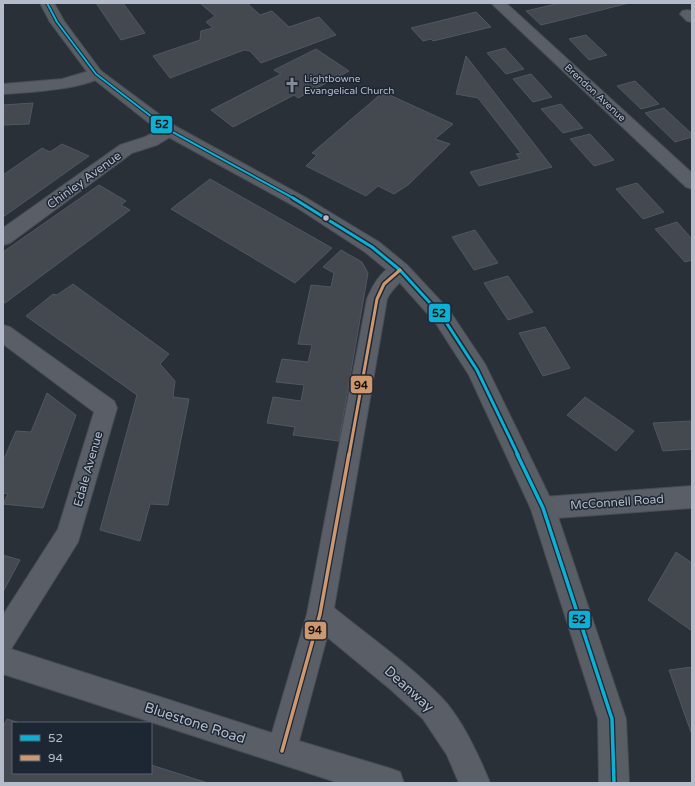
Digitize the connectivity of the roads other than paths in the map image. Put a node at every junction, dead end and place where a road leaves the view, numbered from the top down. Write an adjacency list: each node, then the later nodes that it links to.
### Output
1 (47, 3): 3 (street)
2 (504, 4): 6 (street, Brendon Avenue)
3 (96, 74): 4 (street); 5 (street)
4 (3, 89)
5 (169, 130): 7 (street, Chinley Avenue); 8 (street)
6 (692, 183)
7 (3, 238)
8 (400, 270): 11 (street); 12 (street)
9 (3, 333): 13 (street, Edale Avenue)
10 (692, 497): 11 (street, McConnell Road)
11 (543, 508): 18 (street)
12 (320, 614): 15 (street); 17 (street, Deanway)
13 (3, 639)
14 (3, 660): 15 (street, Bluestone Road)
15 (282, 751): 16 (street, Bluestone Road)
16 (389, 783)
17 (475, 783)
18 (614, 783)

